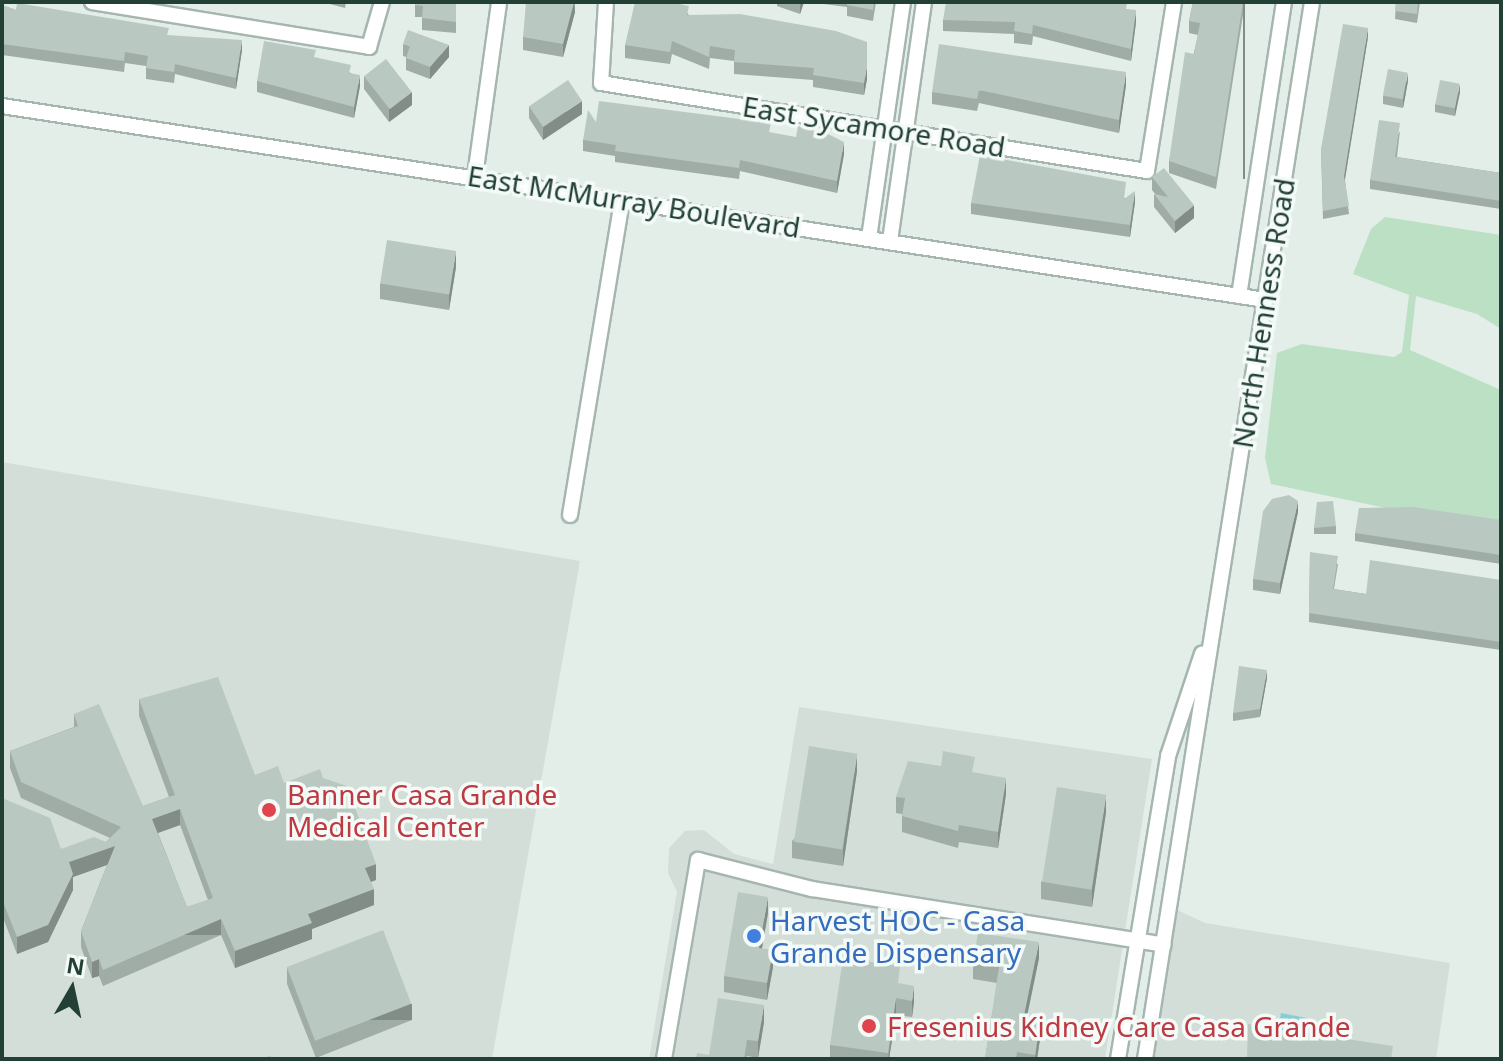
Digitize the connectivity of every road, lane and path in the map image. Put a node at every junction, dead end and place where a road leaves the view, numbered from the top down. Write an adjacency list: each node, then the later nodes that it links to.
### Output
1 (92, 2): 2 (street)
2 (382, 2)
3 (499, 2): 13 (street)
4 (606, 2): 11 (street, East Sycamore Road)
5 (903, 2): 11 (street)
6 (924, 2): 12 (street)
7 (1174, 2): 12 (street, East Sycamore Road)
8 (1284, 2): 17 (street)
9 (1312, 2): 18 (street, North Henness Road)
10 (2, 106): 13 (street, East McMurray Boulevard)
11 (883, 127): 12 (street, East Sycamore Road); 15 (street)
12 (906, 130): 16 (street)
13 (475, 176): 14 (street, East McMurray Boulevard)
14 (622, 200): 15 (street, East McMurray Boulevard); 19 (street)
15 (869, 238): 16 (street, East McMurray Boulevard)
16 (890, 241): 17 (street, East McMurray Boulevard)
17 (1239, 296): 18 (street, East McMurray Boulevard)
18 (1265, 300): 20 (street, North Henness Road)
19 (570, 515)
20 (1213, 623): 21 (street, North Henness Road); 22 (street, North Henness Road)
21 (1136, 940): 22 (street); 23 (street); 24 (street, North Henness Road)
22 (1164, 945): 25 (street, North Henness Road)
23 (664, 1059)
24 (1118, 1059)
25 (1145, 1059)

